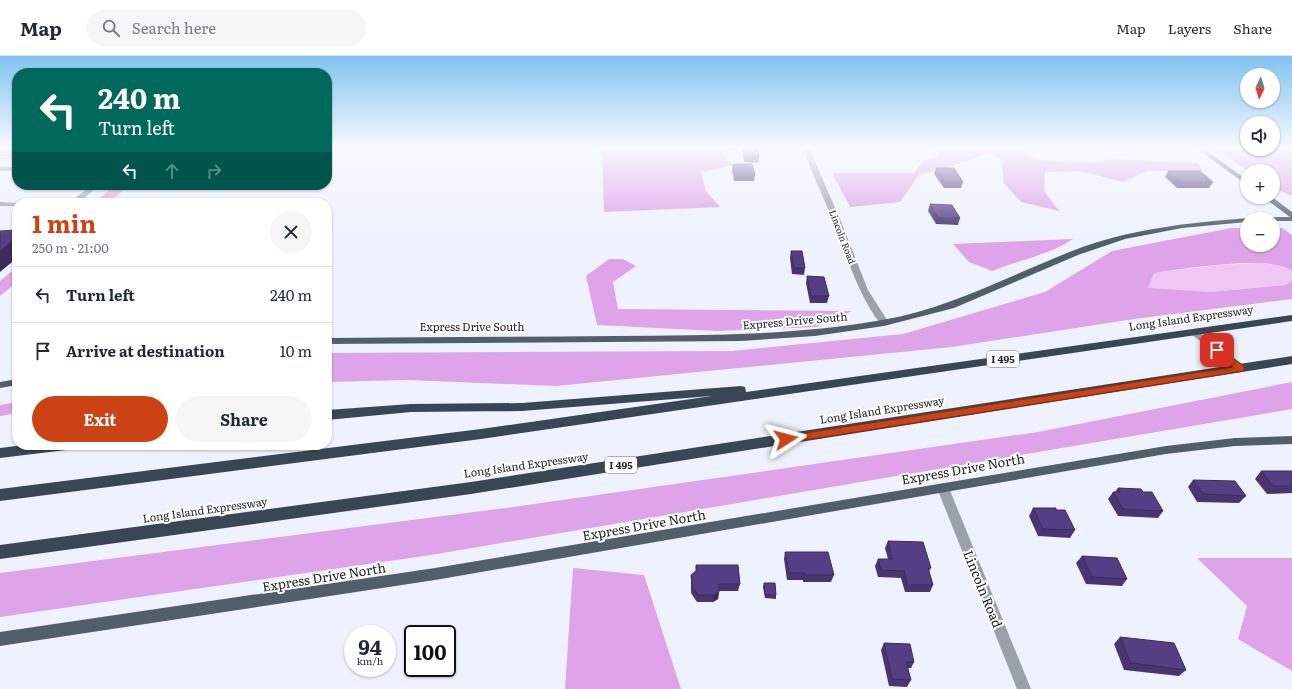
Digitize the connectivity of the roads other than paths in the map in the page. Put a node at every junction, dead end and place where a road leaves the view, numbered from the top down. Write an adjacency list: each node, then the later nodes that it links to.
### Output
1 (819, 178): 12 (street, Lincoln Road)
2 (90, 190): 3 (street)
3 (79, 198)
4 (0, 204): 5 (street)
5 (12, 204)
6 (1277, 204): 7 (main road)
7 (1292, 215)
8 (1280, 219): 9 (main road)
9 (1292, 219)
10 (1240, 221): 12 (main road, Express Drive South)
11 (1292, 318): 13 (highway, Long Island Expressway / I 495)
12 (884, 323): 14 (main road, Express Drive South)
13 (1194, 332): 16 (street); 19 (highway, Long Island Expressway / I 495)
14 (332, 341)
15 (1292, 360): 16 (highway, Long Island Expressway / I 495)
16 (1241, 368): 26 (highway, Long Island Expressway / I 495)
17 (12, 383): 18 (main road)
18 (0, 385)
19 (812, 387): 20 (highway); 25 (highway, Long Island Expressway / I 495)
20 (332, 415)
21 (1292, 440): 24 (main road, Express Drive North)
22 (25, 450): 23 (highway)
23 (0, 453)
24 (943, 488): 27 (main road, Express Drive North); 28 (street, Lincoln Road)
25 (0, 495)
26 (0, 552)
27 (0, 640)
28 (1024, 689)

